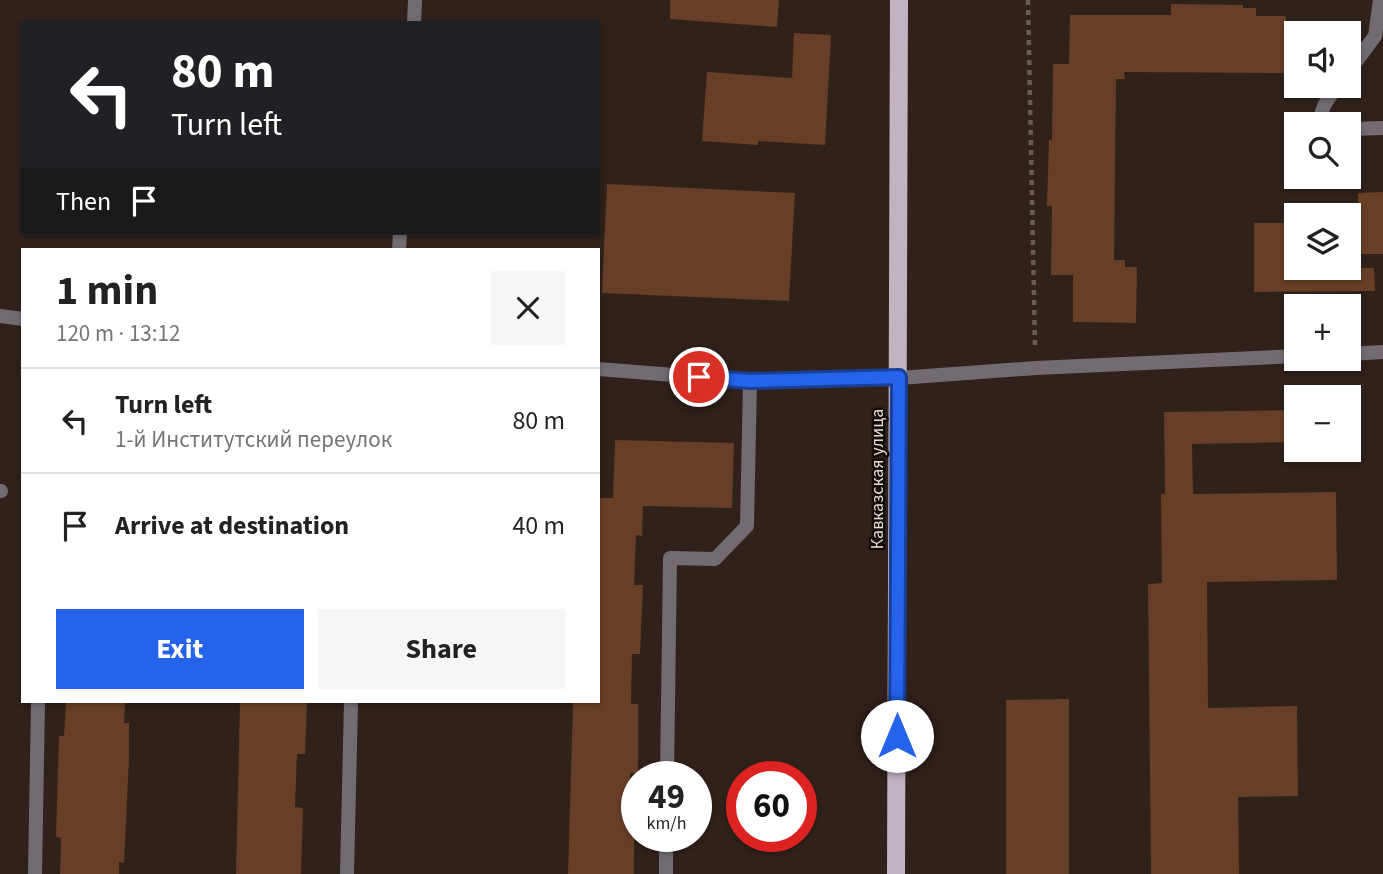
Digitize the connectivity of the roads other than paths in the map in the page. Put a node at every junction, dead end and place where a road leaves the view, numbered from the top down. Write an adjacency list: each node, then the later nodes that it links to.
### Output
1 (415, 0): 4 (street)
2 (899, 0): 14 (main road, Кавказская улица)
3 (1380, 0): 5 (street)
4 (414, 21)
5 (1361, 55)
6 (1383, 128): 7 (street)
7 (1361, 129)
8 (0, 316): 9 (street)
9 (21, 318)
10 (1383, 352): 11 (street)
11 (1361, 353)
12 (1284, 357): 14 (street)
13 (600, 369): 15 (street)
14 (899, 377): 15 (street); 23 (main road, Кавказская улица)
15 (750, 381): 18 (street)
16 (38, 703): 20 (street)
17 (351, 703): 21 (street)
18 (667, 761)
19 (666, 852): 22 (street)
20 (35, 874)
21 (346, 874)
22 (666, 874)
23 (896, 874)

